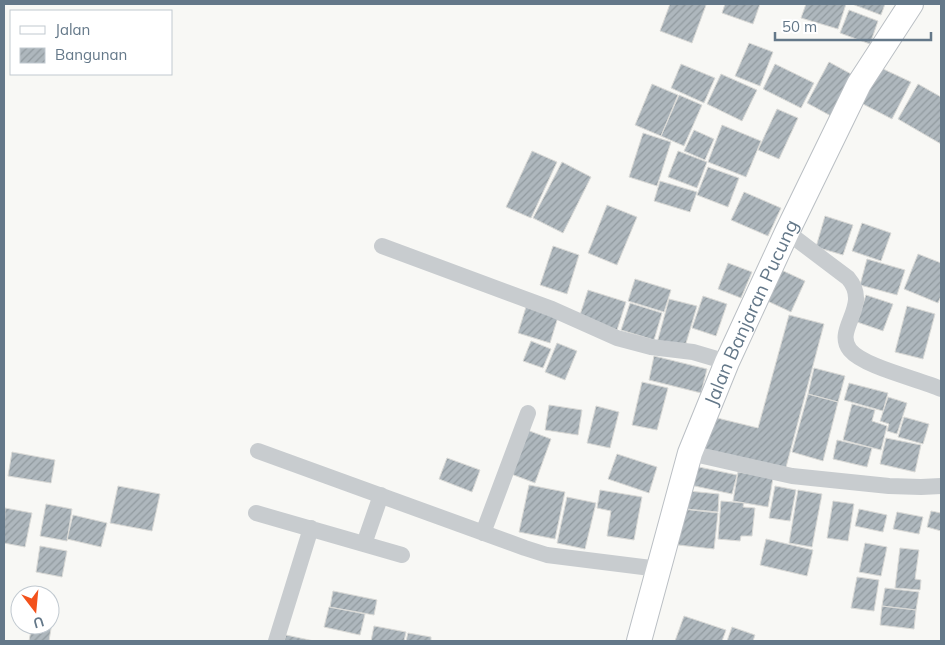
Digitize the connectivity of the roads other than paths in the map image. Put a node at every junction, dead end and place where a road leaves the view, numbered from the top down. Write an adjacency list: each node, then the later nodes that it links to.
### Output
1 (911, 4): 2 (street, Jalan Banjaran Pucung)
2 (787, 232): 4 (street, Jalan Banjaran Pucung); 5 (street)
3 (382, 246): 4 (street)
4 (727, 362): 8 (street, Jalan Banjaran Pucung)
5 (941, 389)
6 (528, 413): 13 (street)
7 (258, 451): 10 (street)
8 (690, 453): 9 (street); 16 (street, Jalan Banjaran Pucung)
9 (940, 481)
10 (381, 495): 13 (street); 14 (street)
11 (256, 512): 12 (street)
12 (311, 528): 14 (street); 17 (street)
13 (483, 533): 16 (street)
14 (364, 544): 15 (street)
15 (402, 555)
16 (659, 569): 18 (street, Jalan Banjaran Pucung)
17 (276, 641)
18 (639, 641)

